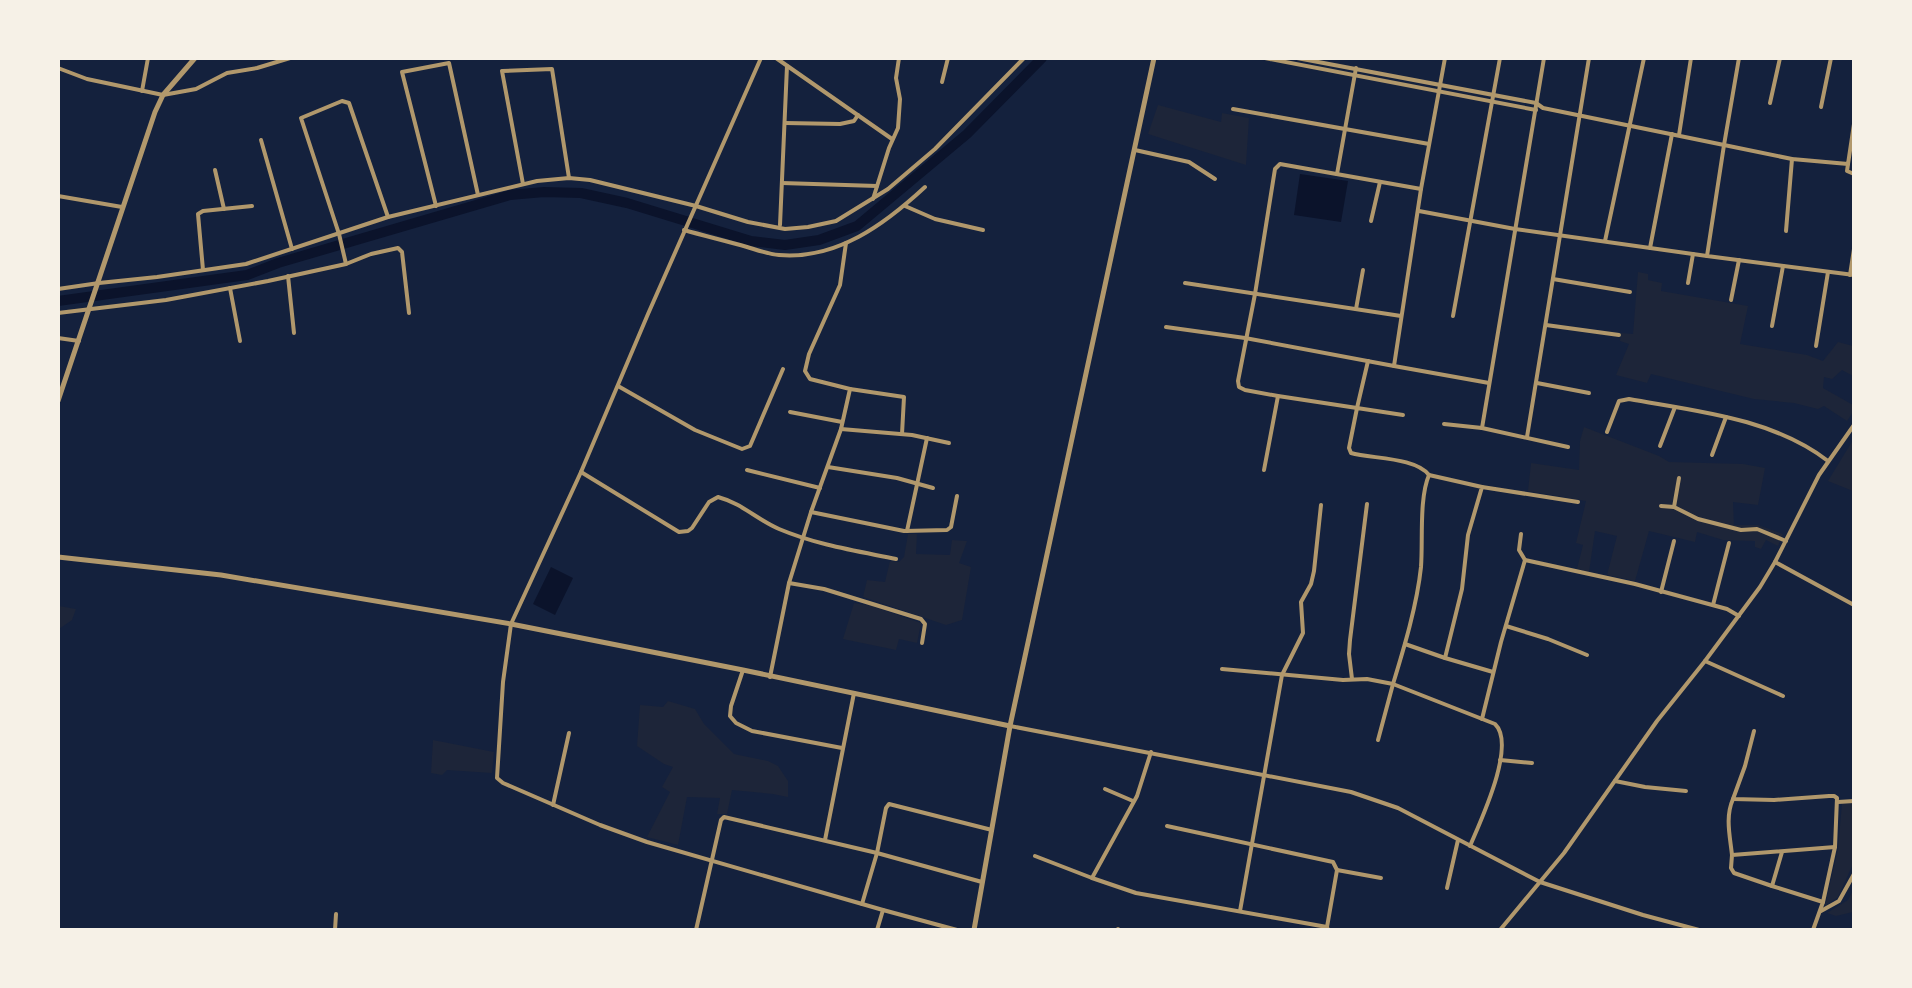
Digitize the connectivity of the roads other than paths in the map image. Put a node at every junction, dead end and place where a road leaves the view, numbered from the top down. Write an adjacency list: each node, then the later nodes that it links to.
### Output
1 (148, 58): 27 (street)
2 (195, 58): 30 (street)
3 (290, 58): 30 (street)
4 (761, 58): 69 (street)
5 (776, 58): 21 (street)
6 (899, 58): 46 (street)
7 (948, 58): 25 (street)
8 (1024, 58): 66 (street)
9 (1154, 58): 50 (street)
10 (1265, 58): 24 (street)
11 (1297, 58): 23 (street)
12 (1445, 58): 26 (street)
13 (1500, 58): 29 (street)
14 (1544, 58): 32 (street)
15 (1589, 58): 39 (street)
16 (1644, 58): 42 (street)
17 (1691, 58): 45 (street)
18 (1739, 58): 49 (street)
19 (1780, 58): 33 (street)
20 (1831, 58): 34 (street)
21 (787, 66): 38 (street); 40 (street)
22 (58, 68): 27 (street)
23 (1356, 68): 24 (street); 26 (street)
24 (1354, 76): 28 (street); 43 (street)
25 (942, 82)
26 (1440, 85): 28 (street); 29 (street)
27 (142, 91): 30 (street)
28 (1439, 92): 31 (street); 48 (street)
29 (1494, 94): 31 (street); 32 (street)
30 (163, 95): 71 (street)
31 (1492, 102): 37 (street); 76 (street)
32 (1536, 103): 35 (street); 37 (street)
33 (1770, 103)
34 (1821, 107)
35 (1543, 108): 37 (street); 39 (street)
36 (1233, 109): 43 (street)
37 (1535, 110): 79 (street)
38 (859, 115): 40 (street); 46 (street)
39 (1580, 117): 42 (street); 83 (street)
40 (785, 123): 59 (street)
41 (1854, 124): 52 (street)
42 (1629, 125): 44 (street); 84 (street)
43 (1345, 130): 48 (street); 54 (street)
44 (1672, 134): 45 (street); 86 (street)
45 (1679, 135): 49 (street)
46 (892, 139): 61 (street)
47 (261, 140): 87 (street)
48 (1429, 144): 63 (street)
49 (1724, 145): 51 (street); 90 (street)
50 (1135, 150): 57 (street); 203 (street)
51 (1792, 159): 52 (street); 81 (street)
52 (1848, 164): 55 (street)
53 (215, 170): 72 (street)
54 (1337, 174): 58 (street); 106 (street)
55 (1854, 174)
56 (569, 178): 60 (street); 60 (street); 69 (street)
57 (1215, 179)
58 (1380, 182): 63 (street); 75 (street)
59 (782, 183): 61 (street); 77 (street)
60 (523, 184): 64 (street)
61 (877, 186): 66 (street)
62 (925, 187): 70 (street)
63 (1421, 189): 73 (street)
64 (478, 195): 68 (street); 68 (street)
65 (58, 196): 71 (street)
66 (873, 199): 69 (street)
67 (252, 206): 72 (street)
68 (435, 206): 74 (street)
69 (696, 206): 78 (street)
70 (905, 206): 80 (street); 85 (street)
71 (122, 207): 102 (street)
72 (224, 209): 94 (street)
73 (1419, 211): 76 (street); 112 (street)
74 (388, 217): 82 (street); 82 (street)
75 (1371, 221)
76 (1470, 221): 79 (street); 113 (street)
77 (780, 225)
78 (685, 228): 85 (street); 129 (street)
79 (1515, 229): 83 (street); 127 (street)
80 (983, 230)
81 (1786, 231)
82 (339, 234): 87 (street); 92 (street)
83 (1559, 235): 84 (street); 99 (street)
84 (1605, 241): 86 (street)
85 (846, 243): 130 (street)
86 (1650, 248): 89 (street)
87 (292, 249): 94 (street)
88 (1854, 249): 97 (street)
89 (1693, 254): 90 (street); 101 (street)
90 (1707, 256): 91 (street)
91 (1738, 260): 93 (street); 107 (street)
92 (346, 262): 98 (street); 111 (street)
93 (1783, 266): 96 (street); 115 (street)
94 (203, 270): 102 (street)
95 (1363, 270): 109 (street)
96 (1828, 272): 97 (street); 123 (street)
97 (1852, 275)
98 (288, 276): 103 (street); 117 (street)
99 (1553, 279): 105 (street); 114 (street)
100 (1185, 283): 106 (street)
101 (1688, 283)
102 (98, 284): 104 (street); 108 (street)
103 (230, 288): 108 (street); 121 (street)
104 (58, 289)
105 (1630, 292)
106 (1255, 294): 109 (street); 120 (street)
107 (1731, 300)
108 (90, 308): 110 (street); 122 (street)
109 (1356, 309): 112 (street)
110 (58, 313)
111 (409, 313)
112 (1401, 316): 125 (street)
113 (1453, 316)
114 (1546, 325): 118 (street); 128 (street)
115 (1772, 326)
116 (1166, 327): 120 (street)
117 (294, 333)
118 (1619, 335)
119 (58, 338): 122 (street)
120 (1245, 338): 124 (street); 133 (street)
121 (240, 340)
122 (79, 341): 131 (street)
123 (1816, 346)
124 (1368, 361): 125 (street); 136 (street)
125 (1394, 366): 127 (street)
126 (783, 369): 129 (street)
127 (1489, 383): 143 (street)
128 (1537, 383): 132 (street); 147 (street)
129 (618, 386): 157 (street)
130 (850, 388): 140 (street); 146 (street)
131 (60, 390): 134 (street)
132 (1589, 393)
133 (1278, 396): 136 (street); 156 (street)
134 (58, 401)
135 (1675, 407): 139 (street); 145 (street); 150 (street)
136 (1357, 408): 138 (street); 158 (street)
137 (790, 412): 140 (street)
138 (1402, 415)
139 (1726, 417): 152 (street); 153 (street)
140 (842, 422): 144 (street)
141 (1444, 424): 143 (street)
142 (1854, 425): 153 (street)
143 (1482, 428): 147 (street)
144 (841, 429): 146 (street); 154 (street)
145 (1606, 432)
146 (902, 434): 148 (street)
147 (1527, 437): 151 (street)
148 (927, 438): 149 (street); 160 (street)
149 (949, 442)
150 (1660, 446)
151 (1568, 447)
152 (1712, 456)
153 (1828, 461): 175 (street)
154 (828, 466): 160 (street); 162 (street)
155 (747, 470): 162 (street)
156 (1264, 470)
157 (581, 472): 173 (street); 186 (street)
158 (1429, 475): 161 (street); 189 (street)
159 (1679, 478): 169 (street)
160 (917, 484): 163 (street); 171 (street)
161 (1482, 487): 165 (street); 191 (street)
162 (820, 488): 170 (street)
163 (933, 488)
164 (957, 496): 171 (street)
165 (1578, 502)
166 (1367, 504): 198 (street)
167 (1320, 506): 196 (street)
168 (1661, 506): 169 (street)
169 (1674, 507): 175 (street)
170 (811, 512): 171 (street); 173 (street)
171 (907, 531)
172 (1521, 534): 179 (street)
173 (803, 539): 178 (street); 181 (street)
174 (1674, 541): 182 (street)
175 (1786, 541): 180 (street)
176 (1729, 543): 183 (street)
177 (58, 557): 186 (street)
178 (896, 559)
179 (1525, 560): 182 (street); 187 (street)
180 (1775, 562): 184 (street); 185 (street)
181 (789, 583): 188 (street); 197 (street)
182 (1661, 592): 183 (street)
183 (1713, 605): 185 (street)
184 (1854, 605)
185 (1739, 616): 192 (street)
186 (511, 624): 194 (street); 219 (street)
187 (1506, 626): 190 (street); 195 (street)
188 (922, 643)
189 (1405, 644): 191 (street); 199 (street)
190 (1587, 655)
191 (1445, 658): 195 (street)
192 (1705, 661): 201 (street); 212 (street)
193 (1222, 669): 196 (street)
194 (743, 670): 197 (street); 207 (street)
195 (1493, 672): 202 (street)
196 (1282, 675): 198 (street); 211 (street)
197 (770, 677): 200 (street)
198 (1352, 679): 199 (street)
199 (1393, 684): 202 (street); 206 (street)
200 (854, 693): 203 (street); 207 (street)
201 (1783, 696)
202 (1482, 719): 209 (street)
203 (1010, 726): 208 (street); 221 (street)
204 (1754, 731): 215 (street)
205 (569, 733): 219 (street)
206 (1378, 740)
207 (842, 748): 222 (street)
208 (1151, 752): 211 (street); 216 (street)
209 (1500, 760): 210 (street); 225 (street)
210 (1532, 763)
211 (1264, 775): 223 (street); 224 (street)
212 (1615, 781): 214 (street); 237 (street)
213 (1106, 789): 216 (street)
214 (1686, 791)
215 (1733, 799): 218 (street); 229 (street)
216 (1133, 801): 234 (street)
217 (1854, 801): 218 (street)
218 (1838, 802): 226 (street)
219 (553, 805): 231 (street)
220 (1167, 826): 224 (street)
221 (992, 830): 228 (street); 236 (street)
222 (825, 840): 228 (street); 231 (street)
223 (1458, 840): 225 (street); 239 (street)
224 (1253, 845): 232 (street); 243 (street)
225 (1470, 846): 237 (street)
226 (1835, 847): 227 (street); 240 (street)
227 (1782, 852): 229 (street); 238 (street)
228 (877, 853): 236 (street); 241 (street)
229 (1732, 855): 238 (street)
230 (1035, 856): 234 (street)
231 (711, 861): 241 (street); 249 (street)
232 (1337, 870): 235 (street); 247 (street)
233 (1854, 874): 244 (street)
234 (1092, 878): 243 (street)
235 (1381, 878)
236 (982, 882): 252 (street)
237 (1540, 882): 253 (street); 254 (street)
238 (1772, 886): 240 (street)
239 (1447, 888)
240 (1823, 902): 244 (street)
241 (862, 904): 242 (street)
242 (883, 910): 250 (street); 251 (street)
243 (1240, 911): 246 (street)
244 (1821, 911): 255 (street)
245 (336, 914): 248 (street)
246 (1317, 928): 247 (street)
247 (1327, 928)
248 (335, 930)
249 (696, 930)
250 (877, 930)
251 (957, 930)
252 (974, 930)
253 (1500, 930)
254 (1700, 930)
255 (1813, 930)

